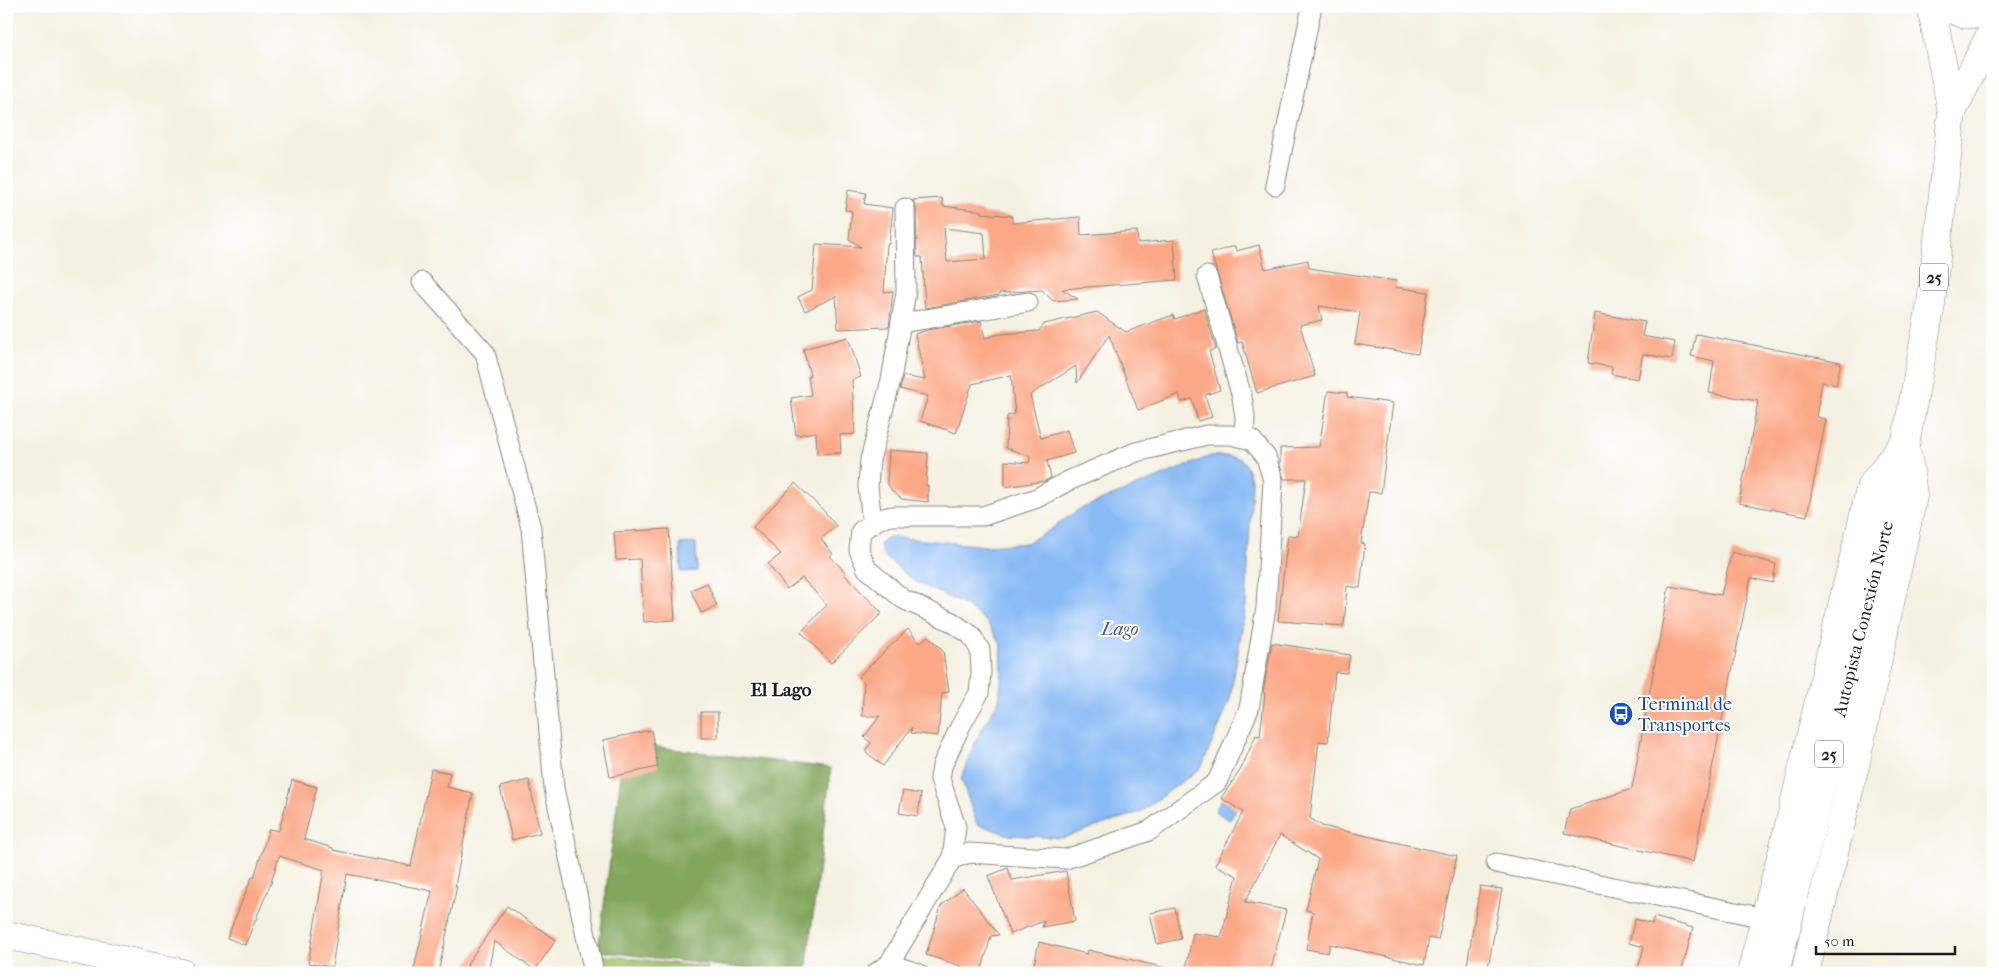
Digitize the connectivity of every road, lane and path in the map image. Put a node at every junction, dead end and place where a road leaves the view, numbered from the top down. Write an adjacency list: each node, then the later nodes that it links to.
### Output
1 (1312, 6): 7 (street)
2 (1931, 6): 6 (main road, 25)
3 (1942, 6): 4 (main road)
4 (1993, 14)
5 (1993, 29): 6 (main road, 25)
6 (1952, 112): 14 (main road, 25)
7 (1275, 185)
8 (905, 208): 12 (street)
9 (1206, 276): 13 (street)
10 (422, 282): 22 (street)
11 (1028, 302): 12 (street)
12 (902, 323): 15 (street)
13 (1244, 438): 15 (street); 16 (street)
14 (1906, 440): 18 (main road); 25 (main road, Autopista Conexión Norte / 25); 26 (main road)
15 (872, 523): 16 (street)
16 (952, 859): 20 (street)
17 (1496, 863): 18 (street)
18 (1765, 918): 24 (main road)
19 (6, 935): 21 (main road)
20 (883, 968): 23 (street)
21 (182, 973)
22 (594, 973)
23 (918, 973)
24 (1751, 973)
25 (1775, 973)
26 (1806, 973)

